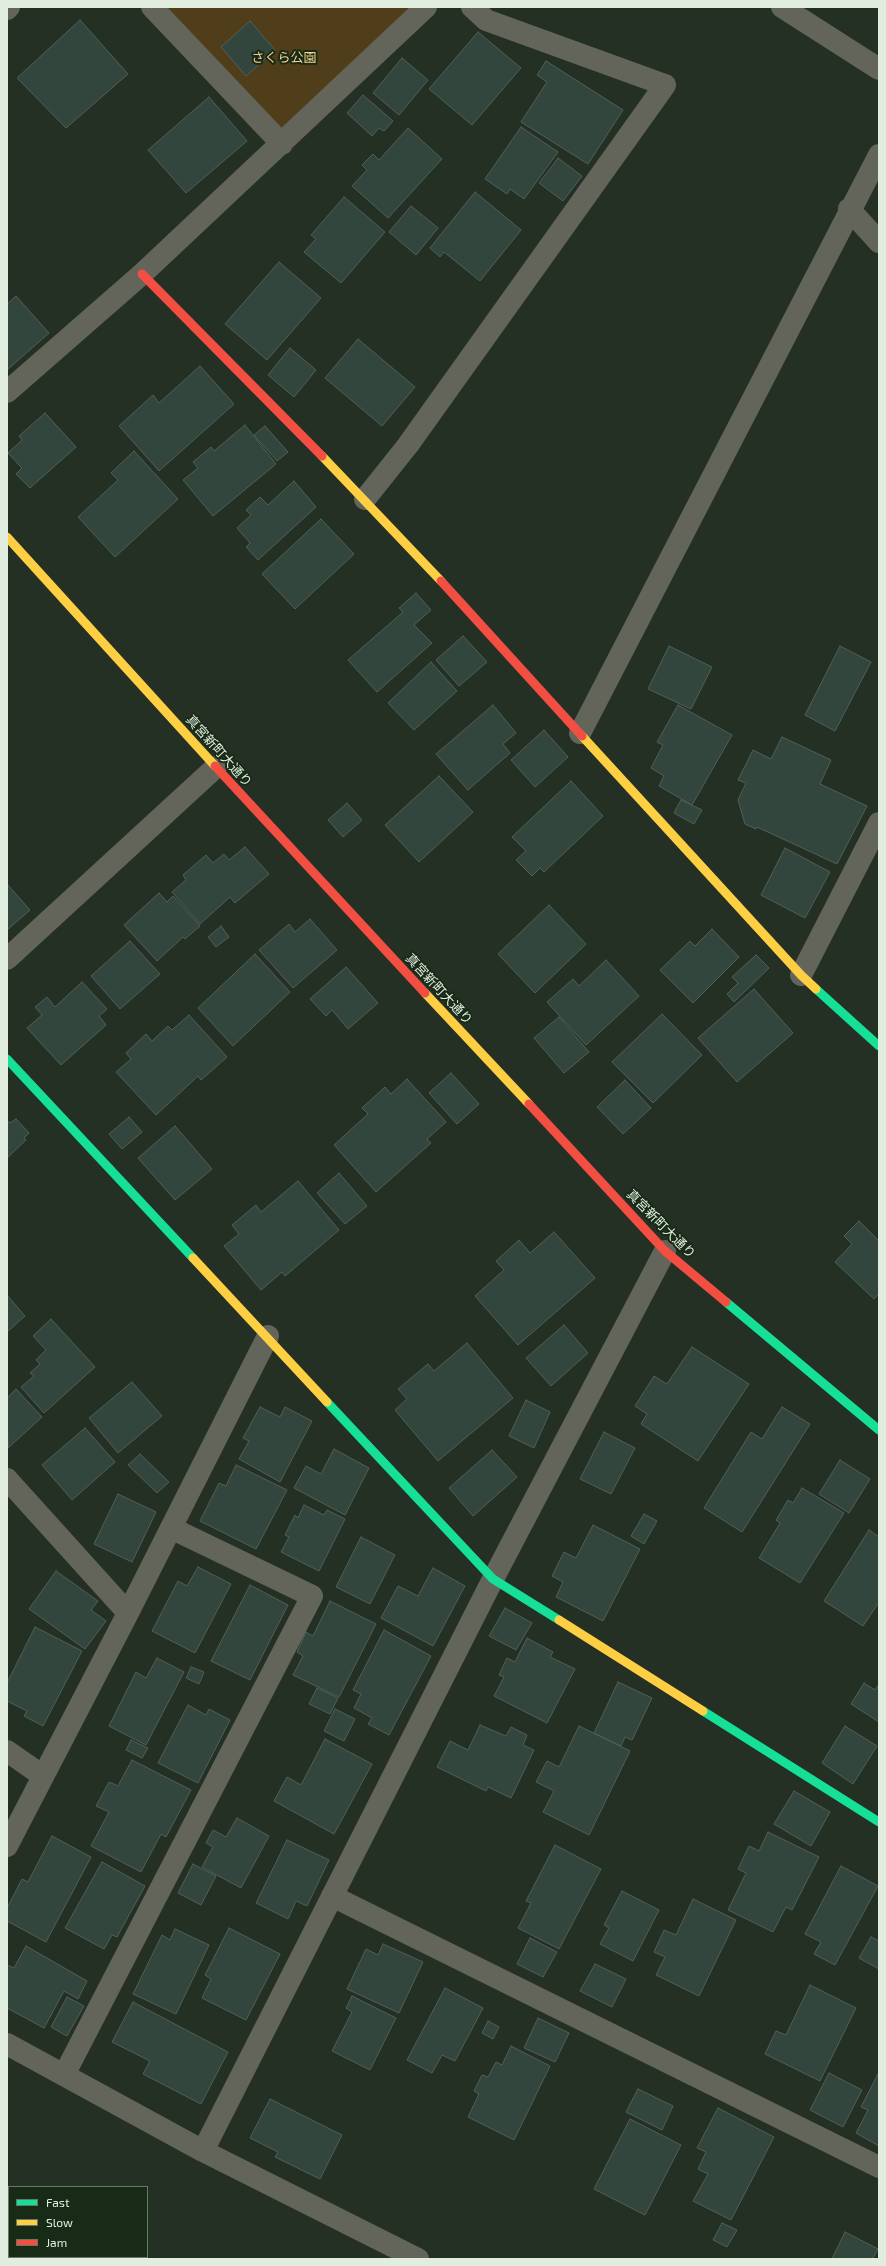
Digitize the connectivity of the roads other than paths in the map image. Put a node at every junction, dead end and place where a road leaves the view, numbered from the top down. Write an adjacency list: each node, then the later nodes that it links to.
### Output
1 (9, 7): 6 (street)
2 (152, 7): 8 (street)
3 (426, 7): 8 (street)
4 (472, 7): 14 (street)
5 (782, 7): 7 (street)
6 (7, 9)
7 (879, 69)
8 (282, 144): 12 (street)
9 (879, 155): 10 (street)
10 (849, 209): 11 (street); 16 (street)
11 (879, 242)
12 (142, 274): 13 (street); 14 (street)
13 (7, 392)
14 (365, 499): 16 (street)
15 (7, 537): 17 (street, 真宮新町大通り)
16 (580, 733): 20 (street)
17 (216, 767): 19 (street); 23 (street, 真宮新町大通り)
18 (879, 823): 20 (street)
19 (7, 960)
20 (801, 975): 21 (street)
21 (879, 1046)
22 (7, 1059): 24 (street)
23 (665, 1250): 25 (street, 真宮新町大通り); 28 (street)
24 (268, 1336): 27 (street); 28 (street)
25 (879, 1430)
26 (7, 1478): 29 (street)
27 (171, 1528): 29 (street); 36 (street)
28 (493, 1579): 32 (street); 34 (street)
29 (128, 1613): 31 (street)
30 (7, 1751): 31 (street)
31 (43, 1776): 33 (street)
32 (879, 1822)
33 (7, 1846)
34 (332, 1896): 37 (street); 38 (street)
35 (7, 2044): 36 (street)
36 (64, 2075): 37 (street)
37 (203, 2151): 39 (street)
38 (879, 2167)
39 (418, 2259)

